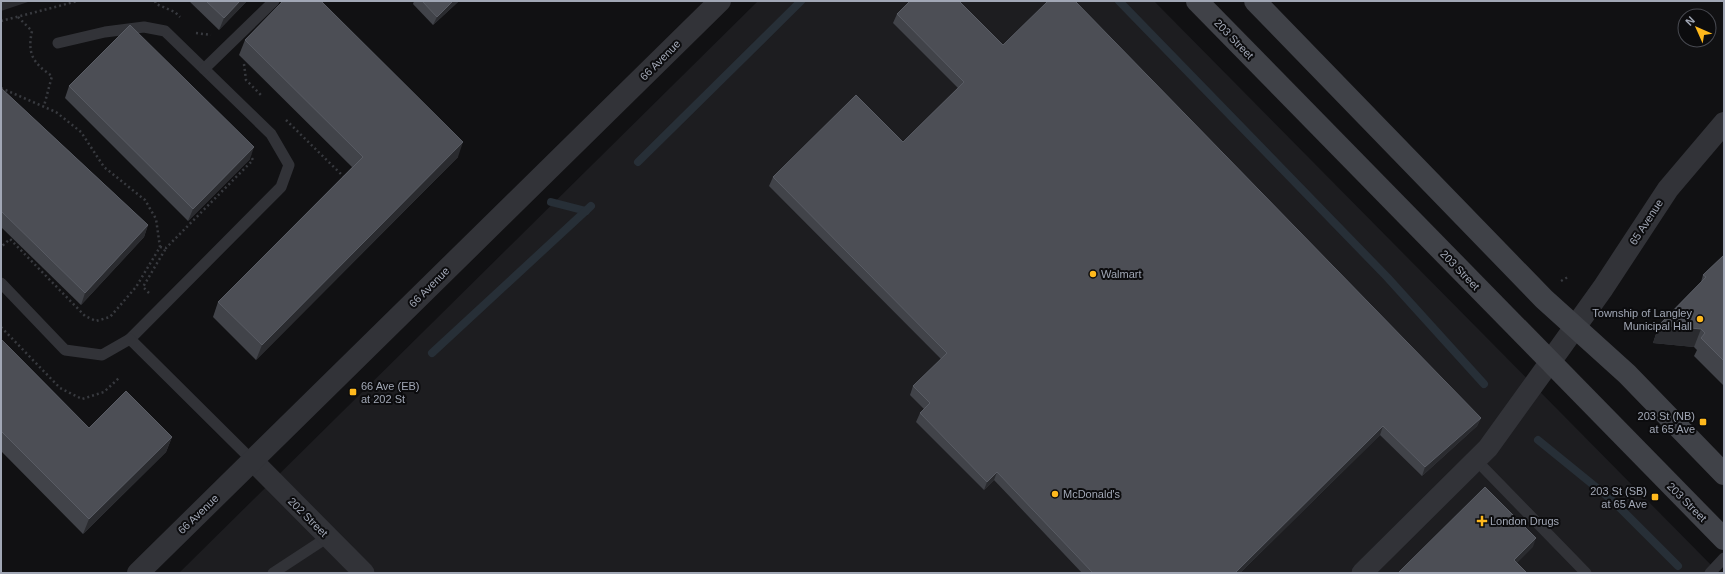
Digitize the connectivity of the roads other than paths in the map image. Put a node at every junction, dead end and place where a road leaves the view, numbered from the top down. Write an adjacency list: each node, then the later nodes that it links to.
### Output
1 (274, 1): 6 (lane)
2 (720, 1): 13 (street, 66 Avenue)
3 (1197, 1): 11 (main road, 203 Street)
4 (1255, 1): 9 (main road)
5 (58, 43): 6 (lane)
6 (204, 69): 10 (lane)
7 (1724, 123): 9 (street, 65 Avenue)
8 (1, 283): 10 (lane)
9 (1575, 327): 11 (street, 65 Avenue); 14 (main road)
10 (130, 339): 13 (lane)
11 (1550, 362): 12 (street); 16 (main road, 203 Street)
12 (1476, 460): 21 (street); 22 (lane)
13 (252, 461): 15 (street, 202 Street); 18 (street, 66 Avenue)
14 (1724, 474)
15 (328, 537): 19 (lane); 20 (street, 202 Street)
16 (1724, 539)
17 (1724, 558): 23 (lane)
18 (138, 573)
19 (273, 573)
20 (364, 573)
21 (1362, 573)
22 (1586, 573)
23 (1710, 573)

